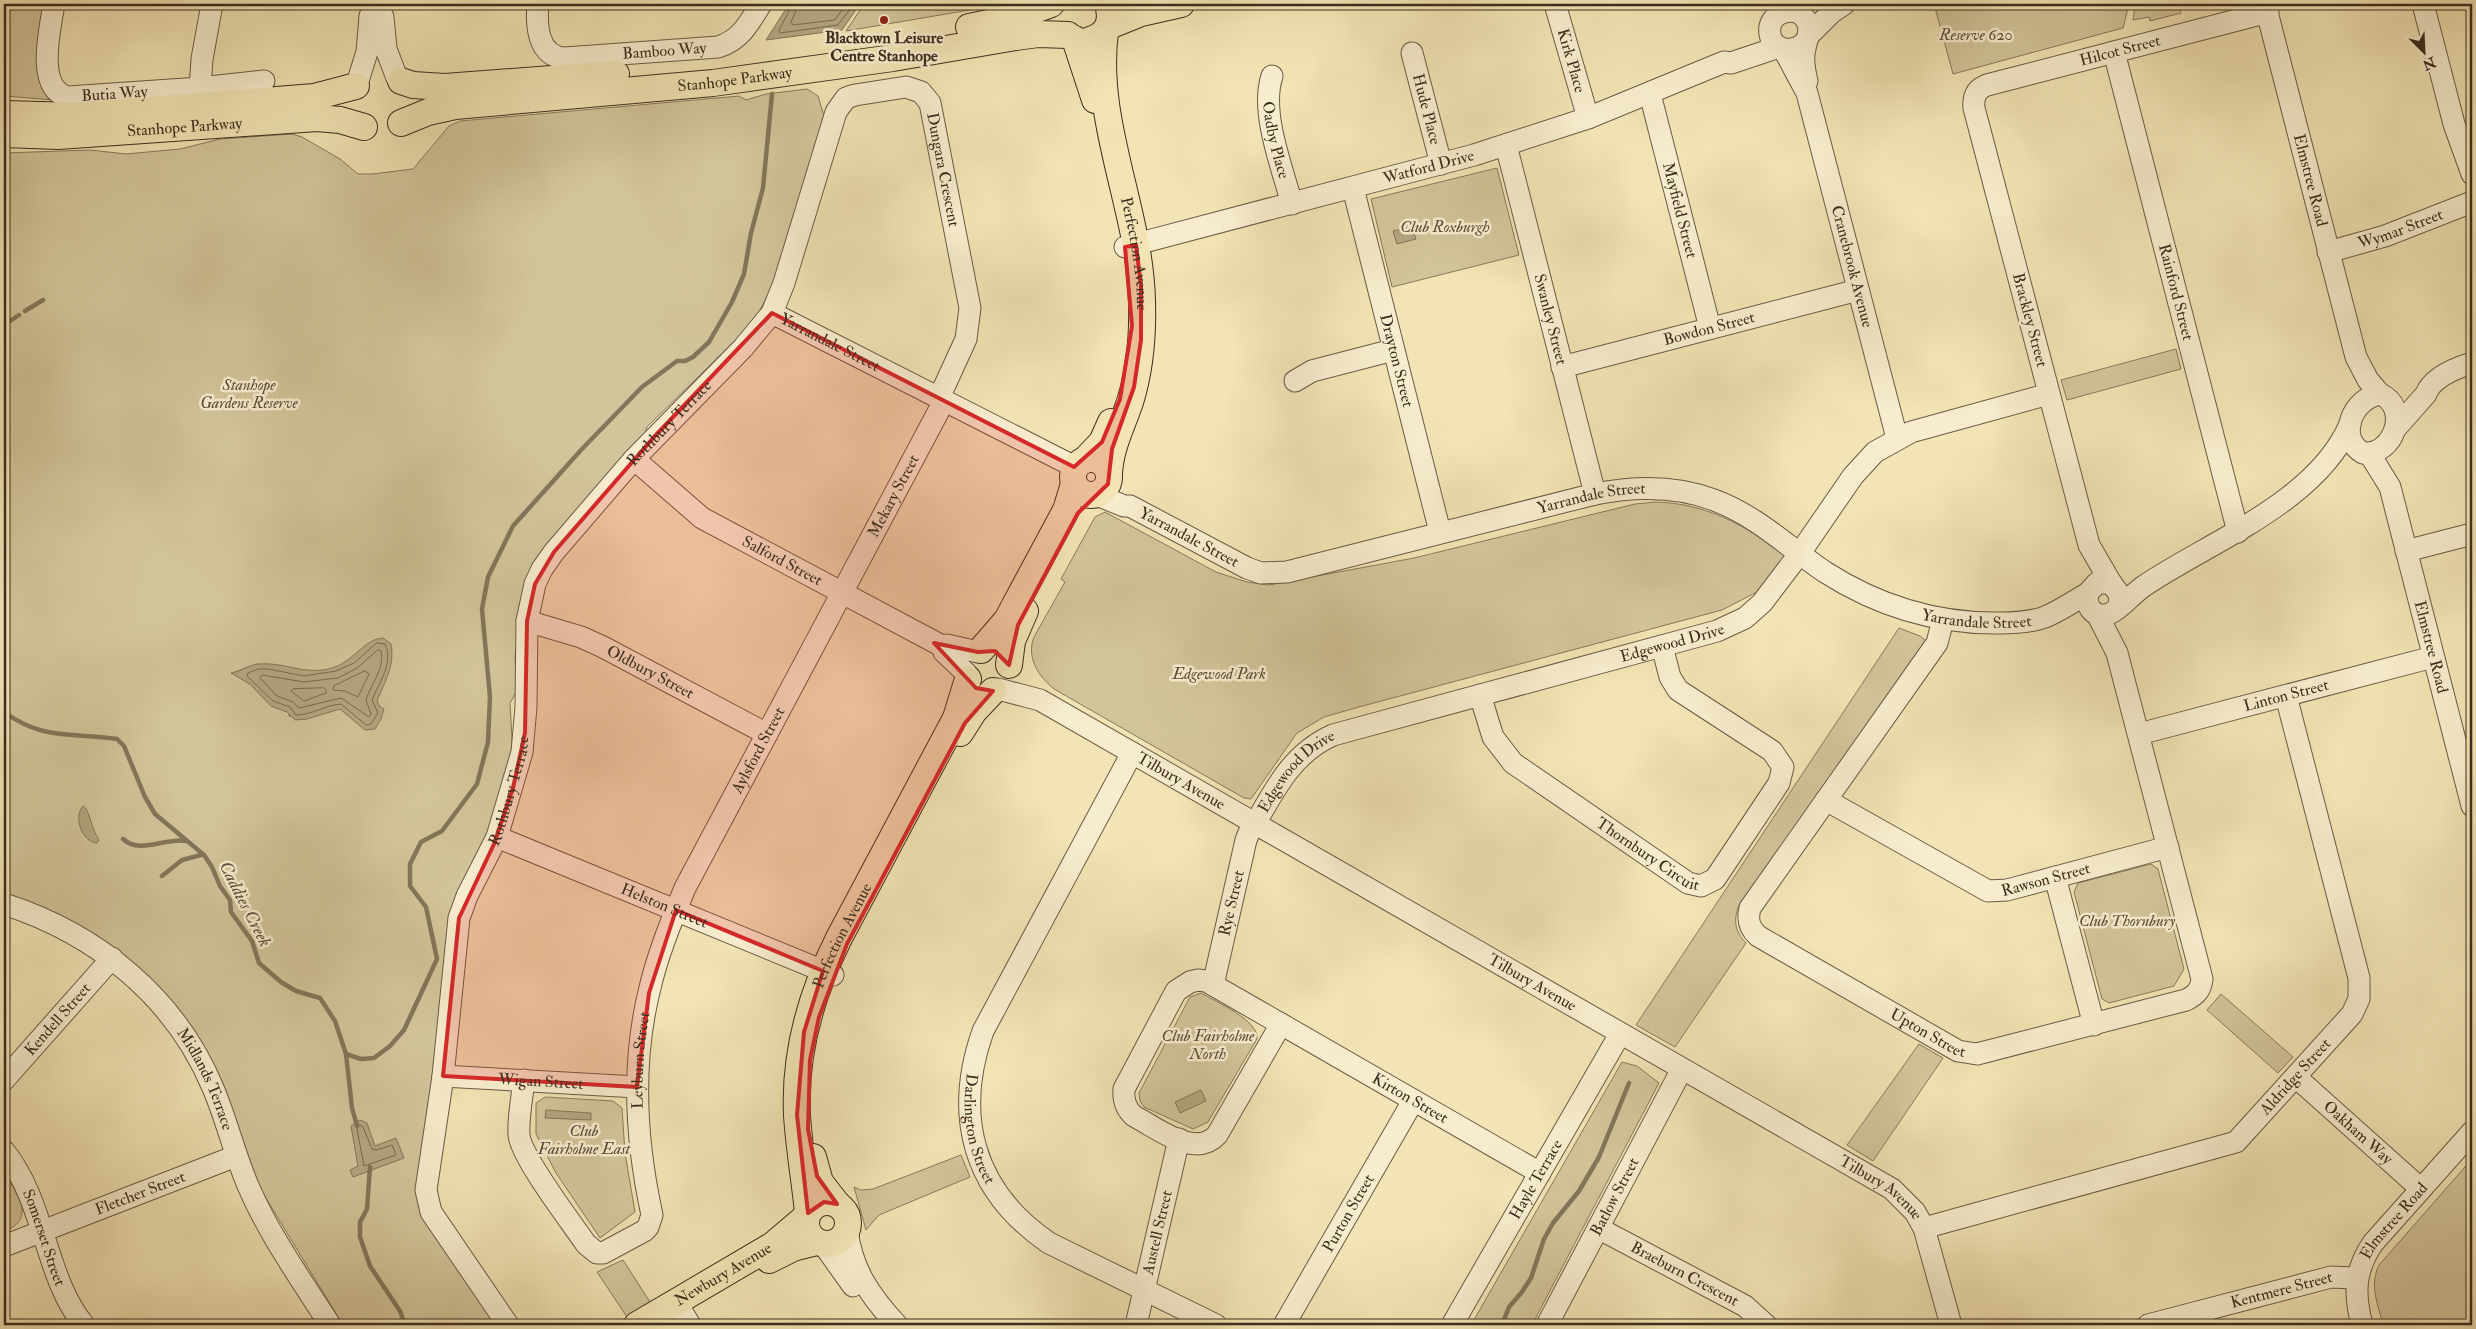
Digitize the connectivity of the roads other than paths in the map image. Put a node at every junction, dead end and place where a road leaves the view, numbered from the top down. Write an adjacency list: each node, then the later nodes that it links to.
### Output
1 (54, 4): 26 (street, Butia Way)
2 (212, 4): 26 (street)
3 (538, 4): 4 (street, Bamboo Way)
4 (761, 4)
5 (1051, 4): 23 (main road, Stanhope Parkway)
6 (1059, 4): 16 (main road, Perfection Avenue)
7 (1182, 4): 15 (main road)
8 (1555, 4): 31 (street, Kirk Place)
9 (1833, 4): 14 (street, Watford Drive)
10 (1844, 4): 17 (street)
11 (2423, 4): 37 (street)
12 (378, 5): 23 (street); 25 (street)
13 (2266, 8): 19 (street, Hilcot Street); 42 (street, Elmstree Road)
14 (1783, 13): 17 (street); 18 (street); 21 (street, Watford Drive)
15 (1107, 21): 16 (main road, Stanhope Parkway); 41 (main road, Perfection Avenue)
16 (1072, 37): 32 (main road, Stanhope Parkway); 41 (main road, Perfection Avenue)
17 (1807, 39): 18 (street); 27 (street, Cranebrook Avenue)
18 (1781, 48): 21 (street, Watford Drive); 27 (street, Cranebrook Avenue)
19 (2114, 52): 29 (street, Hilcot Street); 65 (street, Rainford Street)
20 (1412, 53): 36 (street, Hude Place)
21 (1724, 62): 28 (street, Watford Drive)
22 (1272, 76): 40 (street, Oadby Place)
23 (399, 79): 25 (main road); 32 (main road)
24 (264, 81): 26 (street, Butia Way)
25 (356, 85): 30 (main road, Stanhope Parkway); 33 (main road)
26 (200, 88)
27 (1807, 93): 43 (street, Cranebrook Avenue)
28 (1650, 94): 31 (street, Watford Drive); 45 (street, Mayfield Street)
29 (1976, 94): 52 (street, Brackley Street)
30 (4, 114)
31 (1588, 118): 35 (street, Watford Drive)
32 (401, 123): 33 (main road)
33 (364, 127): 34 (main road, Stanhope Parkway)
34 (4, 134)
35 (1506, 145): 36 (street, Watford Drive); 49 (street, Swanley Street)
36 (1441, 164): 38 (street, Watford Drive)
37 (2472, 174)
38 (1353, 188): 40 (street, Watford Drive); 46 (street, Drayton Street)
39 (2472, 202): 42 (street, Wymar Street)
40 (1292, 204): 41 (street, Watford Drive)
41 (1130, 246): 61 (main road, Perfection Avenue)
42 (2328, 252): 47 (street, Elmstree Road)
43 (1858, 290): 45 (street, Bowdon Street); 57 (street, Cranebrook Avenue)
44 (772, 313): 54 (street, Yarrandale Street); 54 (street, Dungara Crescent); 59 (street, Rothbury Terrace)
45 (1710, 328): 49 (street, Bowdon Street)
46 (1393, 350): 50 (street); 64 (street, Drayton Street)
47 (2356, 357): 53 (street, Elmstree Road); 55 (street, Elmstree Road)
48 (2472, 363): 51 (street)
49 (1562, 367): 63 (street, Swanley Street)
50 (1295, 381)
51 (2428, 387): 53 (street); 56 (street)
52 (2049, 394): 57 (street, Edgewood Drive); 70 (street, Brackley Street)
53 (2383, 396): 55 (street); 56 (street)
54 (942, 399): 61 (street, Yarrandale Street); 69 (street, Mekary Street)
55 (2351, 419): 58 (street); 60 (street, Yarrandale Street)
56 (2394, 433): 58 (street); 62 (street, Elmstree Road)
57 (1898, 438): 68 (street, Edgewood Drive)
58 (2366, 453): 60 (street, Yarrandale Street); 62 (street, Elmstree Road)
59 (634, 459): 69 (street, Salford Street); 72 (street, Rothbury Terrace)
60 (2320, 470): 65 (street, Yarrandale Street)
61 (1092, 479): 64 (street, Yarrandale Street); 75 (main road, Perfection Avenue); 76 (main road)
62 (2390, 487): 67 (street, Elmstree Road)
63 (1595, 494): 64 (street, Yarrandale Street); 68 (street, Yarrandale Street)
64 (1440, 532)
65 (2238, 532): 70 (street, Yarrandale Street)
66 (2472, 534): 67 (street)
67 (2406, 552): 74 (street, Elmstree Road)
68 (1800, 553): 71 (street, Yarrandale Street); 73 (street, Edgewood Drive)
69 (843, 593): 75 (street, Salford Street); 79 (street, Aylsford Street)
70 (2103, 599): 71 (street, Yarrandale Street); 80 (street, Upton Street)
71 (1943, 620): 82 (street, Upton Street)
72 (527, 621): 79 (street, Oldbury Street); 85 (street, Rothbury Terrace)
73 (1662, 646): 77 (street, Edgewood Drive); 77 (street, Thornbury Circuit)
74 (2433, 657): 78 (street, Linton Street); 83 (street, Elmstree Road)
75 (974, 664): 76 (main road); 76 (main road); 91 (main road, Perfection Avenue)
76 (1002, 679): 81 (street, Tilbury Avenue); 91 (main road, Perfection Avenue)
77 (1480, 695): 84 (street, Edgewood Drive)
78 (2286, 696): 80 (street, Linton Street); 98 (street, Aldridge Street)
79 (767, 734): 89 (street, Aylsford Street)
80 (2139, 734): 86 (street, Upton Street)
81 (1132, 753): 84 (street, Tilbury Avenue); 118 (street, Darlington Street)
82 (1826, 800): 87 (street, Rawson Street); 94 (street, Upton Street)
83 (2472, 806)
84 (1254, 823): 92 (street, Rye Street); 95 (street, Tilbury Avenue)
85 (497, 837): 89 (street, Helston Street); 97 (street, Rothbury Terrace)
86 (2168, 847): 87 (street, Rawson Street); 94 (street, Upton Street)
87 (2056, 877): 94 (street)
88 (4, 904): 90 (street, Midlands Terrace)
89 (676, 910): 91 (street, Helston Street); 101 (street, Leyburn Street)
90 (112, 958): 99 (street, Kendell Street); 106 (street, Midlands Terrace)
91 (828, 973): 109 (main road, Perfection Avenue); 110 (main road, Perfection Avenue)
92 (1213, 985): 93 (street, Kirton Street); 104 (street)
93 (1281, 1024): 102 (street, Kirton Street); 104 (street)
94 (2094, 1025)
95 (1620, 1034): 96 (street, Tilbury Avenue); 107 (street, Hayle Terrace)
96 (1682, 1069): 111 (street, Batlow Street); 112 (street, Tilbury Avenue)
97 (443, 1076): 100 (street, Wigan Street); 122 (street, Rothbury Terrace)
98 (2297, 1078): 108 (street, Oakham Way); 112 (street, Aldridge Street)
99 (4, 1080)
100 (524, 1080): 101 (street, Wigan Street); 101 (street, Leyburn Street)
101 (637, 1087)
102 (1413, 1101): 107 (street, Kirton Street); 128 (street, Purton Street)
103 (2472, 1132): 108 (street, Elmstree Road)
104 (1179, 1139): 118 (street, Austell Street)
105 (4, 1151): 114 (street, Somerset Street)
106 (236, 1156): 114 (street, Fletcher Street); 121 (street, Midlands Terrace)
107 (1540, 1173): 129 (street, Hayle Terrace)
108 (2421, 1189): 117 (street, Elmstree Road)
109 (837, 1204): 110 (main road); 113 (main road)
110 (807, 1215): 115 (main road); 119 (main road, Newbury Avenue)
111 (1598, 1228): 130 (street, Batlow Street); 131 (street, Braeburn Crescent)
112 (1924, 1228): 132 (street, Tilbury Avenue)
113 (847, 1230): 115 (main road); 125 (street)
114 (44, 1231): 116 (street, Fletcher Street); 120 (street, Somerset Street)
115 (820, 1243): 119 (main road, Newbury Avenue); 124 (street)
116 (4, 1246)
117 (2356, 1278): 133 (street, Kentmere Street); 134 (street, Elmstree Road)
118 (1144, 1290): 126 (street, Austell Street); 127 (street, Darlington Street)
119 (677, 1316): 123 (main road, Newbury Avenue)
120 (84, 1325)
121 (330, 1325)
122 (508, 1325)
123 (636, 1325)
124 (884, 1325)
125 (897, 1325)
126 (1136, 1325)
127 (1216, 1325)
128 (1284, 1325)
129 (1452, 1325)
130 (1547, 1325)
131 (1766, 1325)
132 (1951, 1325)
133 (2148, 1325)
134 (2362, 1325)

